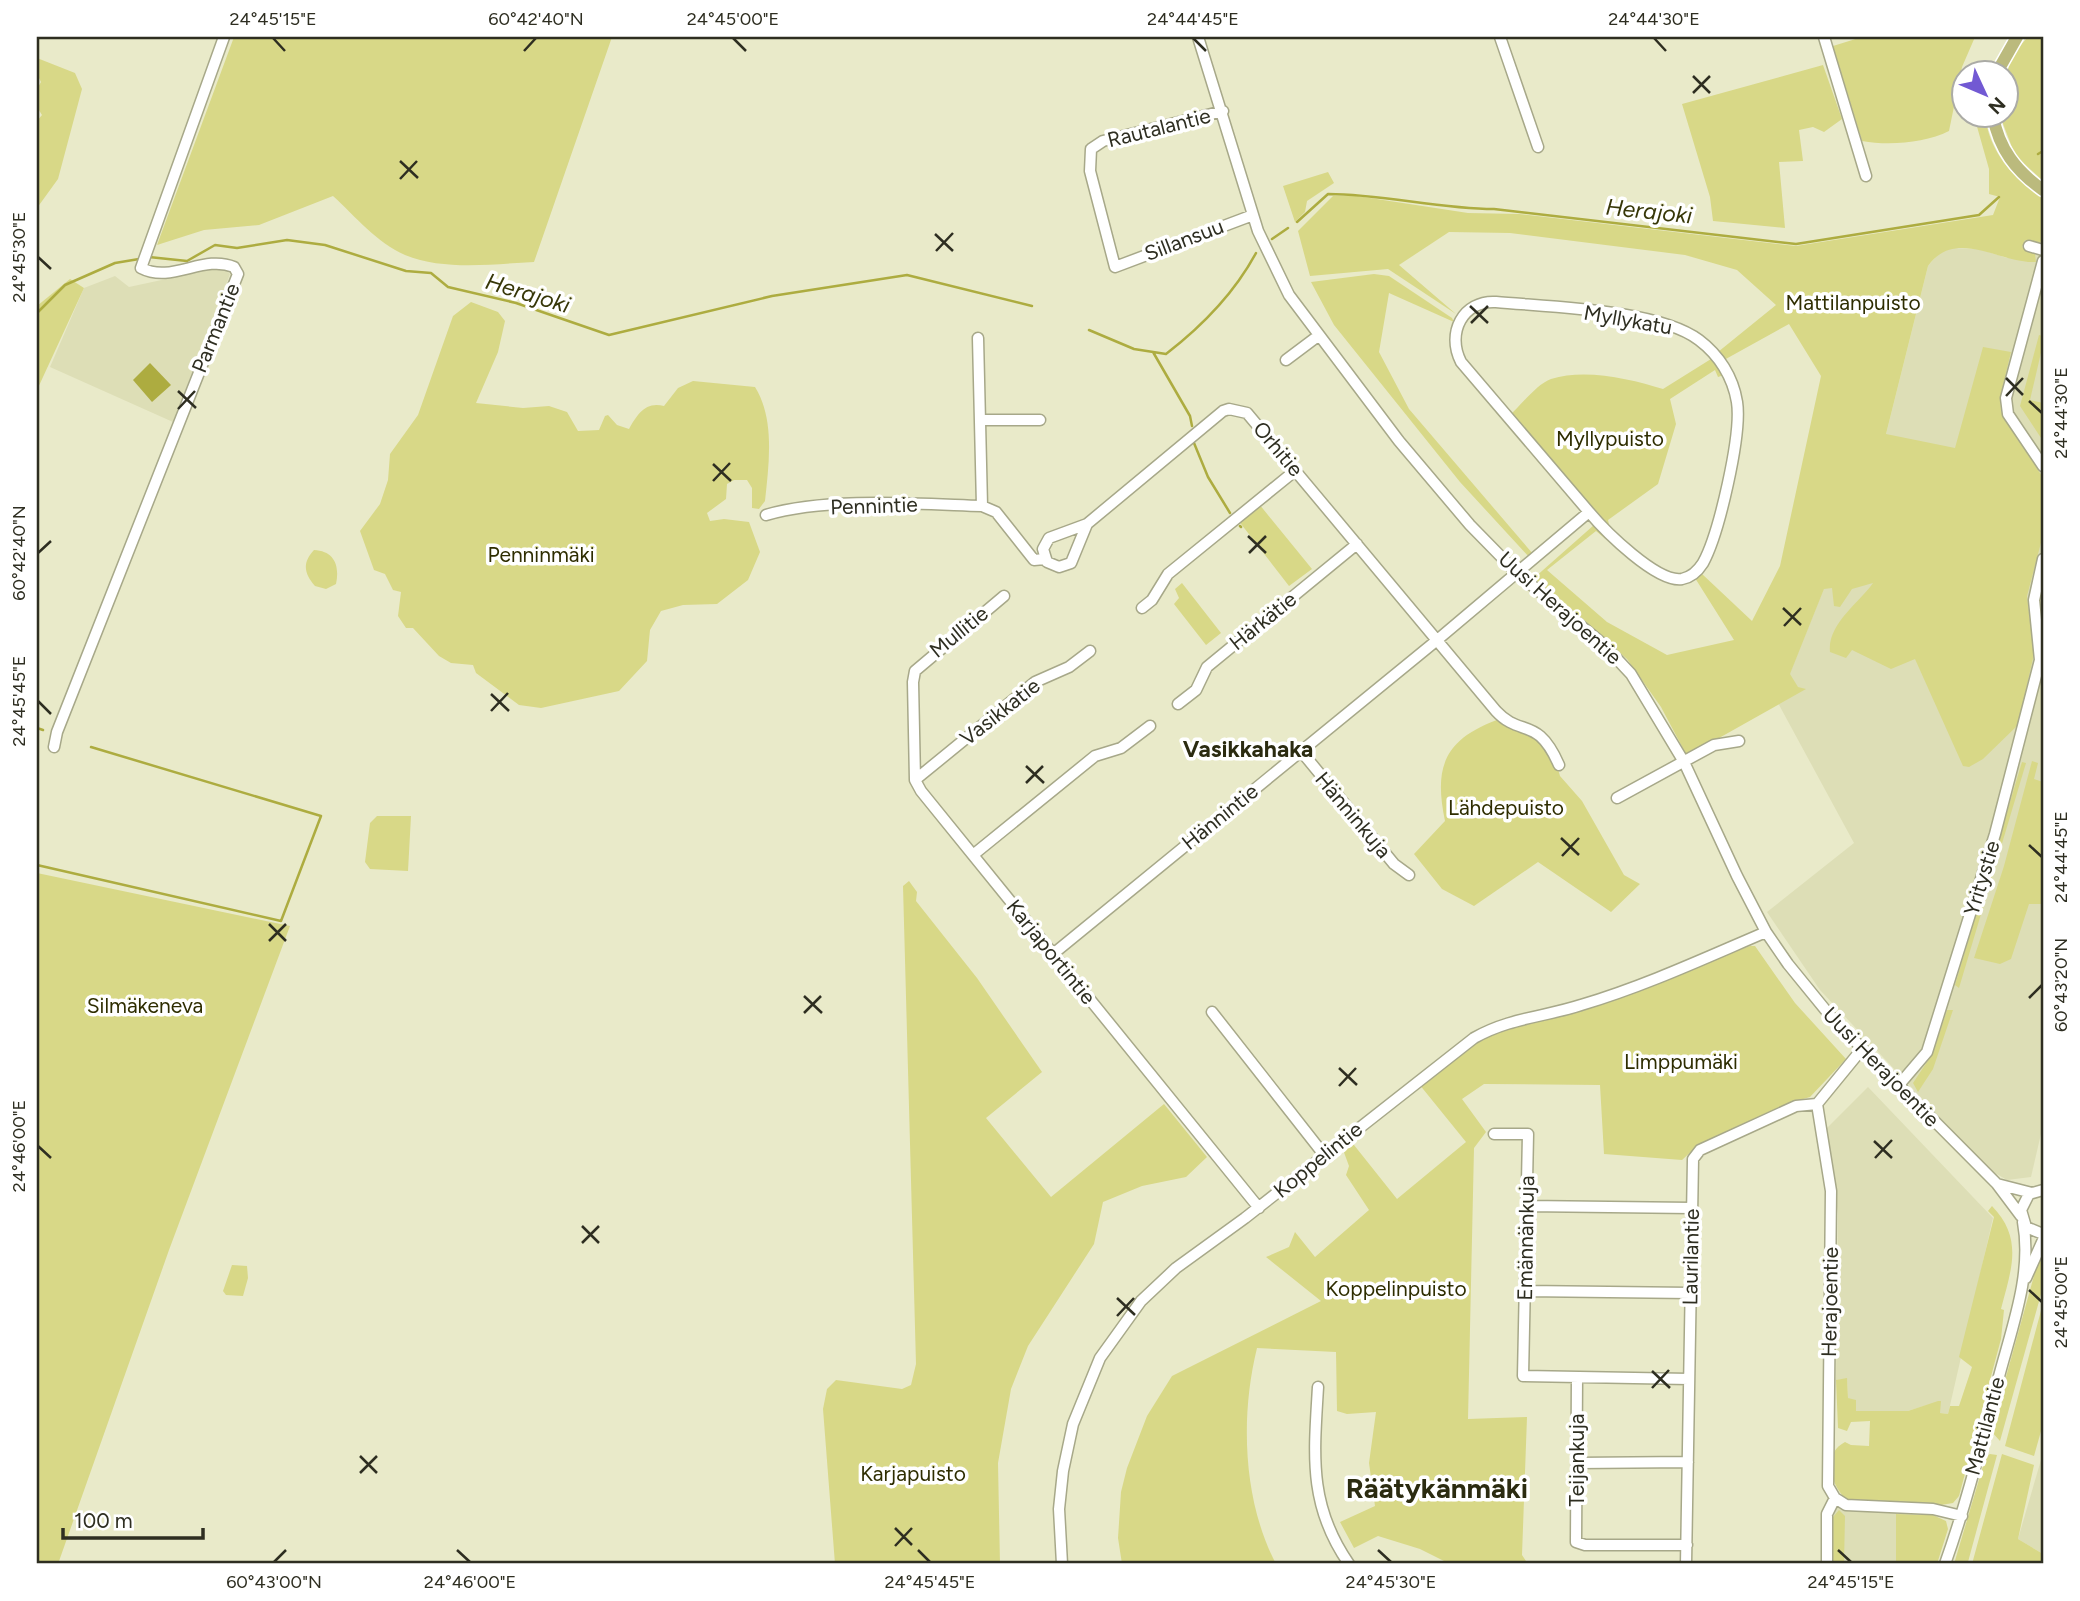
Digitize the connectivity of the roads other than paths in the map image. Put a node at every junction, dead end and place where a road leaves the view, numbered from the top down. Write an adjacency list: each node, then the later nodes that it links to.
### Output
1 (224, 37): 40 (street, Parmantie)
2 (1198, 37): 7 (street, Uusi Herajoentie)
3 (1500, 37): 9 (street)
4 (1824, 37): 10 (street)
5 (2017, 37): 6 (main road)
6 (2004, 60)
7 (1223, 111): 12 (street, Uusi Herajoentie); 16 (street, Rautalantie)
8 (1996, 130): 11 (main road)
9 (1538, 147)
10 (1867, 176)
11 (2043, 190)
12 (1253, 215): 16 (street, Sillansuu); 17 (street, Uusi Herajoentie)
13 (2029, 246): 14 (street)
14 (2043, 250)
15 (2043, 261): 22 (street)
16 (1115, 267)
17 (1318, 337): 19 (street); 31 (street, Uusi Herajoentie)
18 (978, 338): 20 (street)
19 (1286, 360)
20 (981, 420): 21 (street); 24 (street)
21 (1040, 421)
22 (2043, 466)
23 (1296, 470): 27 (street, Orhitie); 28 (street, Orhitie); 33 (street)
24 (982, 506): 26 (street, Pennintie); 29 (street)
25 (1589, 512): 25 (street, Myllykatu); 31 (street)
26 (766, 515)
27 (1087, 524): 29 (street, Orhitie); 29 (street, Orhitie)
28 (1357, 544): 34 (street, Orhitie); 37 (street, Härkätie)
29 (1045, 559)
30 (2043, 559): 36 (street)
31 (1517, 573): 34 (street, Hännintie); 42 (street, Uusi Herajoentie)
32 (1004, 596): 44 (street, Mullitie)
33 (1142, 608)
34 (1436, 641): 41 (street, Hännintie); 43 (street, Orhitie)
35 (1090, 651): 44 (street, Vasikkatie)
36 (2042, 660): 52 (street, Yritystie)
37 (1178, 704)
38 (1150, 726): 46 (street)
39 (1739, 741): 42 (street)
40 (54, 747)
41 (1301, 751): 47 (street, Hänninkuja); 49 (street, Hännintie)
42 (1684, 762): 45 (street); 48 (street, Uusi Herajoentie)
43 (1559, 765)
44 (915, 780): 46 (street, Karjaportintie)
45 (1617, 798)
46 (973, 855): 49 (street, Karjaportintie)
47 (1409, 875)
48 (1766, 932): 51 (street, Uusi Herajoentie); 55 (street, Koppelintie)
49 (1053, 954): 60 (street, Karjaportintie)
50 (1212, 1012): 55 (street)
51 (1862, 1049): 52 (street, Uusi Herajoentie); 53 (street)
52 (1898, 1086): 57 (street, Uusi Herajoentie)
53 (1817, 1104): 61 (street, Laurilantie); 73 (street, Herajoentie)
54 (1494, 1134): 59 (street, Emännänkuja)
55 (1325, 1156): 60 (street, Koppelintie)
56 (2043, 1182): 58 (street)
57 (1997, 1184): 58 (street); 62 (street, Uusi Herajoentie)
58 (2037, 1191): 62 (street)
59 (1527, 1206): 61 (street); 66 (street, Emännänkuja)
60 (1259, 1208): 76 (street, Koppelintie)
61 (1692, 1208): 67 (street, Laurilantie)
62 (2022, 1219): 63 (street); 65 (street, Mattilantie)
63 (2043, 1234)
64 (2043, 1240): 65 (street, Mattilantie)
65 (2022, 1287): 74 (street, Mattilantie)
66 (1526, 1291): 67 (street); 68 (street, Emännänkuja)
67 (1691, 1293): 69 (street, Laurilantie)
68 (1577, 1377): 69 (street); 71 (street, Teijankuja)
69 (1689, 1379): 72 (street, Laurilantie)
70 (1318, 1387): 77 (street)
71 (1577, 1462): 72 (street); 75 (street, Teijankuja)
72 (1688, 1462): 75 (street, Laurilantie)
73 (1835, 1498): 74 (street); 79 (street, Herajoentie)
74 (1962, 1516): 80 (street, Mattilantie)
75 (1687, 1545): 78 (street, Laurilantie)
76 (1062, 1564)
77 (1349, 1564)
78 (1686, 1564)
79 (1827, 1564)
80 (1945, 1564)

